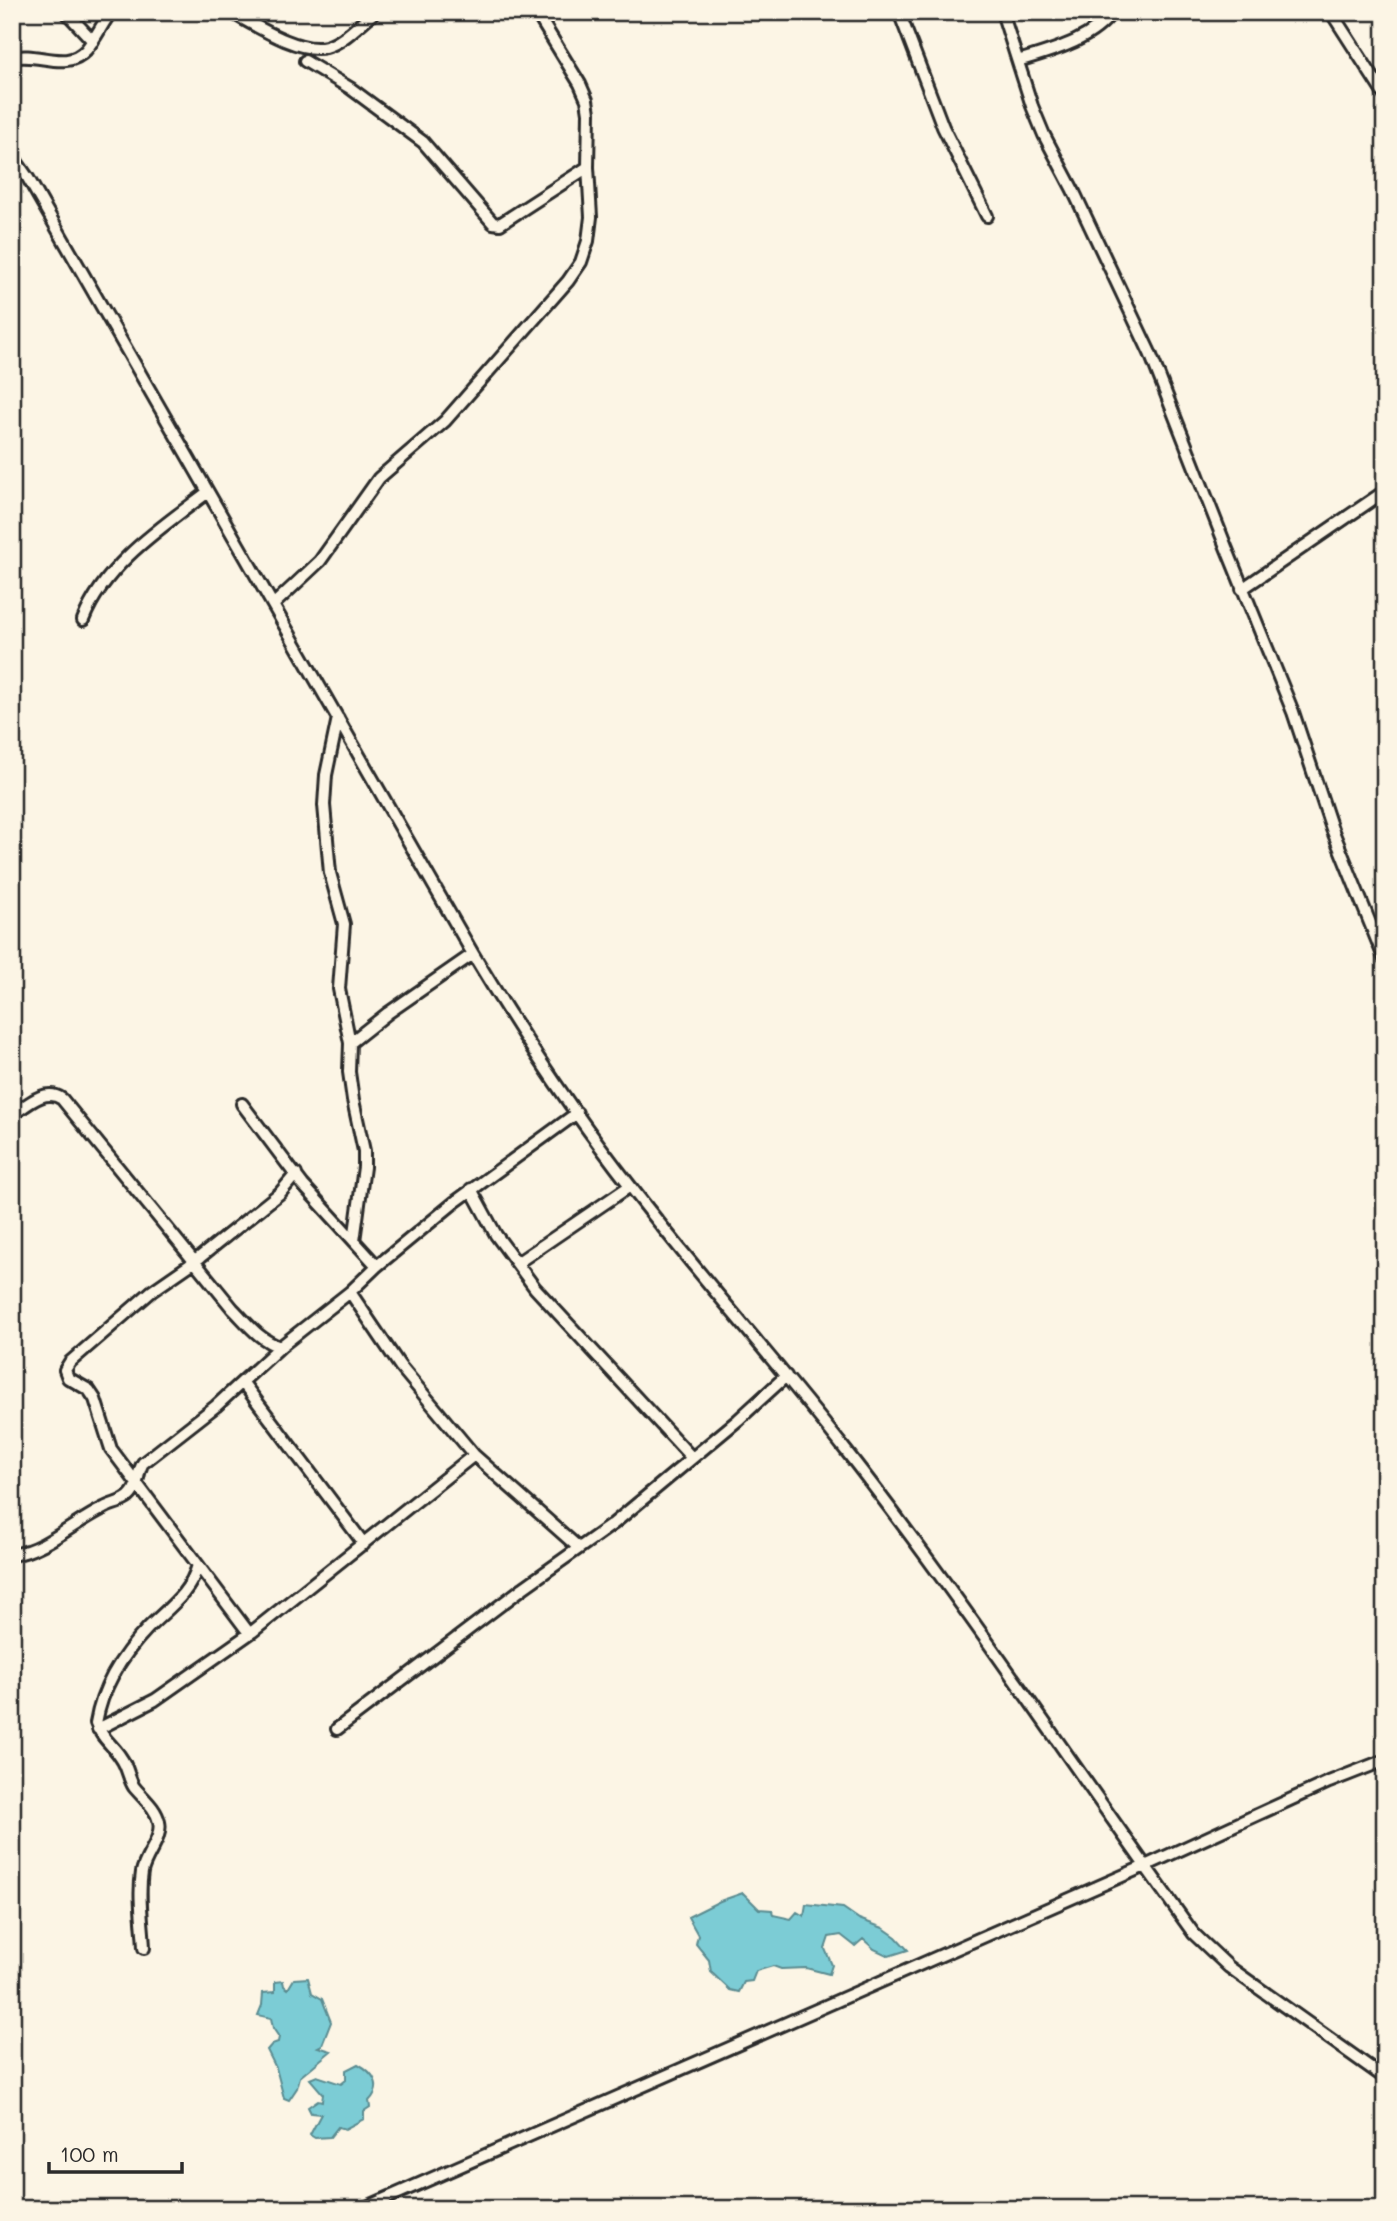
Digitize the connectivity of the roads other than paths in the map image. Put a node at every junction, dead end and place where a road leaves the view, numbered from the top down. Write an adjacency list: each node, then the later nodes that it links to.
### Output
1 (66, 12): 10 (street)
2 (111, 12): 10 (street)
3 (231, 12): 4 (street)
4 (375, 12)
5 (536, 12): 16 (street)
6 (899, 12): 17 (street)
7 (1002, 12): 13 (street)
8 (1112, 12): 13 (street)
9 (1331, 12): 14 (street)
10 (93, 41): 11 (street)
11 (12, 58)
12 (305, 61): 16 (street)
13 (1018, 61): 20 (street)
14 (1385, 96)
15 (12, 155): 19 (street)
16 (588, 167): 21 (street)
17 (987, 216)
18 (1385, 491): 20 (street)
19 (208, 492): 21 (street); 22 (street)
20 (1242, 589): 25 (street)
21 (273, 605): 23 (street)
22 (83, 620)
23 (338, 718): 24 (street); 26 (street)
24 (473, 954): 26 (street); 28 (street)
25 (1385, 960)
26 (350, 1043): 33 (street)
27 (242, 1104): 30 (street)
28 (577, 1113): 31 (street); 32 (street)
29 (12, 1115): 34 (street)
30 (296, 1174): 33 (street); 34 (street)
31 (630, 1186): 35 (street); 39 (street)
32 (471, 1189): 35 (street); 36 (street)
33 (354, 1241): 36 (street)
34 (194, 1262): 38 (street); 43 (street)
35 (517, 1263): 42 (street)
36 (377, 1266): 37 (street)
37 (351, 1292): 38 (street); 41 (street)
38 (280, 1347): 40 (street)
39 (786, 1376): 42 (street); 52 (street)
40 (243, 1383): 43 (street); 44 (street)
41 (474, 1455): 44 (street); 45 (street)
42 (692, 1458): 45 (street)
43 (136, 1482): 46 (street); 47 (street)
44 (364, 1544): 48 (street)
45 (579, 1548): 50 (street)
46 (12, 1555)
47 (198, 1565): 48 (street); 49 (street)
48 (249, 1633): 49 (street)
49 (98, 1729): 53 (street)
50 (337, 1729)
51 (1385, 1760): 52 (street)
52 (1145, 1866): 54 (street); 55 (street)
53 (144, 1948)
54 (1385, 2078)
55 (362, 2209)

